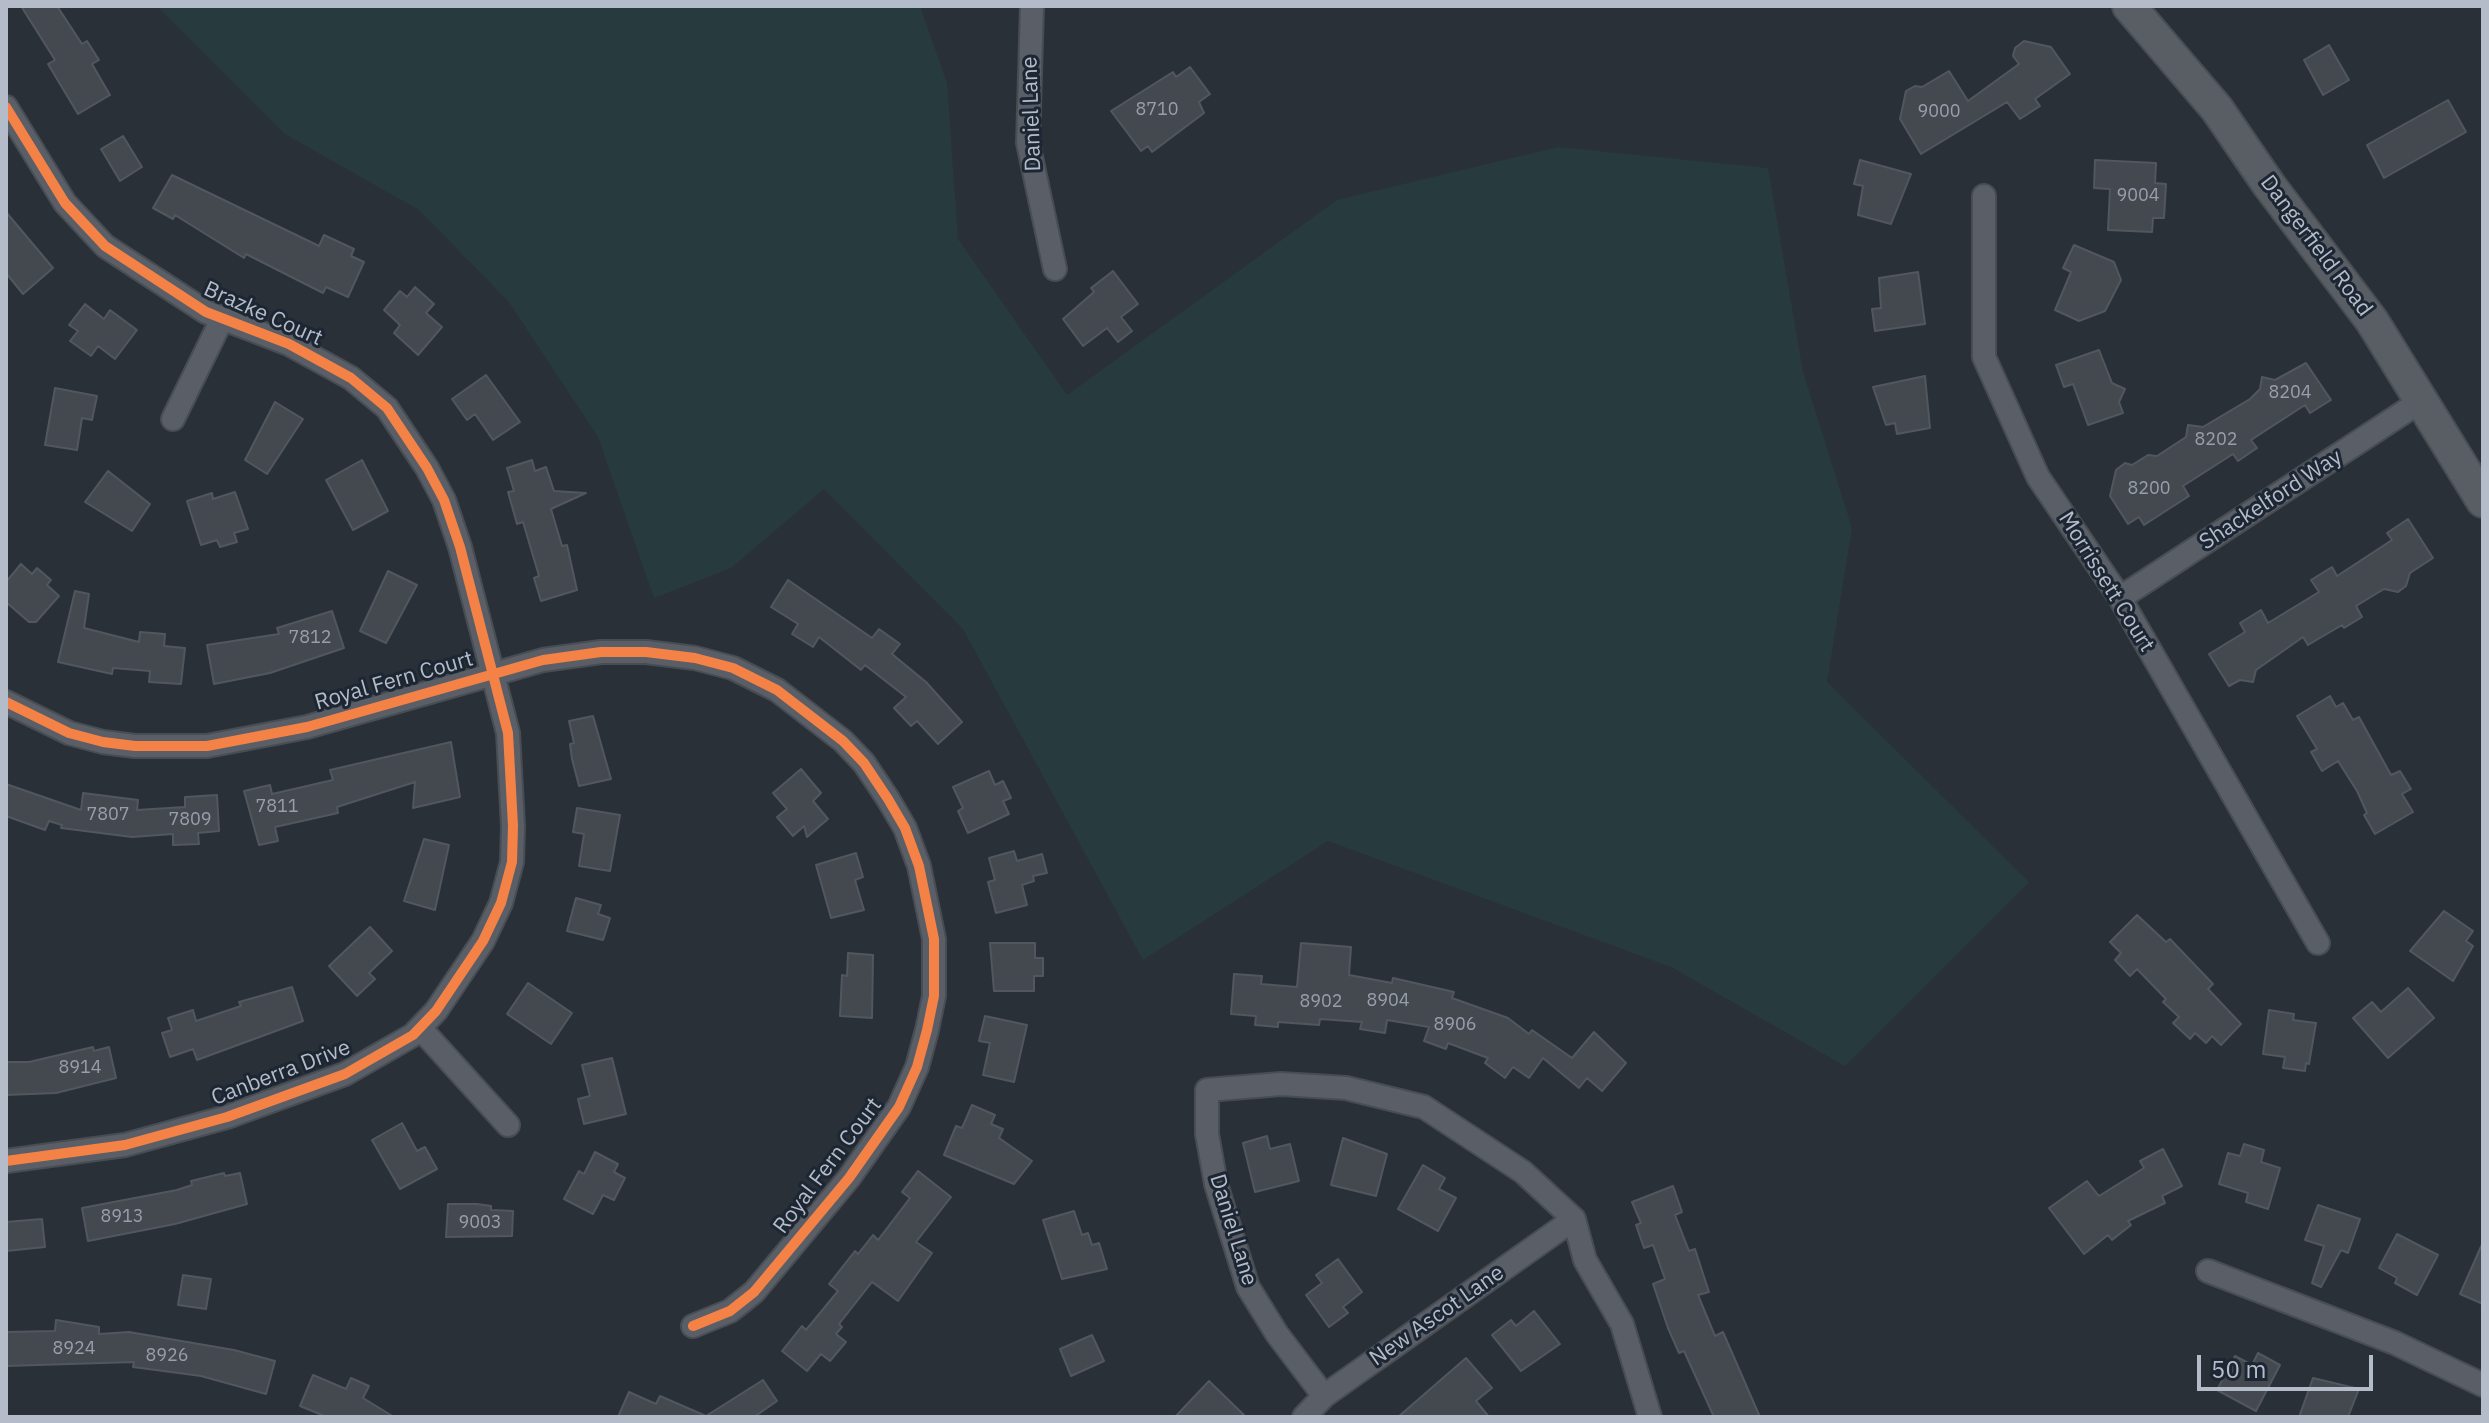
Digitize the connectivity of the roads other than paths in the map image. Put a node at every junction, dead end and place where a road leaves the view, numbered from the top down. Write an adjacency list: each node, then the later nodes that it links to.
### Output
1 (1032, 6): 5 (street, Daniel Lane)
2 (2129, 6): 7 (street, Dangerfield Road)
3 (6, 107): 6 (street, Brazke Court)
4 (1984, 196): 10 (street, Morrissett Court)
5 (1055, 269)
6 (222, 319): 8 (street); 11 (street, Brazke Court)
7 (2421, 401): 9 (street, Dangerfield Road); 10 (street, Shackelford Way)
8 (173, 419)
9 (2483, 501)
10 (2120, 598): 13 (street, Morrissett Court)
11 (494, 672): 12 (street, Royal Fern Court); 14 (street, Canberra Drive); 19 (street, Royal Fern Court)
12 (6, 702)
13 (2318, 943)
14 (420, 1028): 15 (street); 16 (street, Canberra Drive)
15 (508, 1125)
16 (6, 1161)
17 (1574, 1219): 21 (street, New Ascot Lane); 21 (street, Daniel Lane); 23 (street)
18 (2208, 1271): 20 (street)
19 (693, 1326)
20 (2483, 1385)
21 (1324, 1396): 22 (street, New Ascot Lane)
22 (1304, 1417)
23 (1650, 1417)

